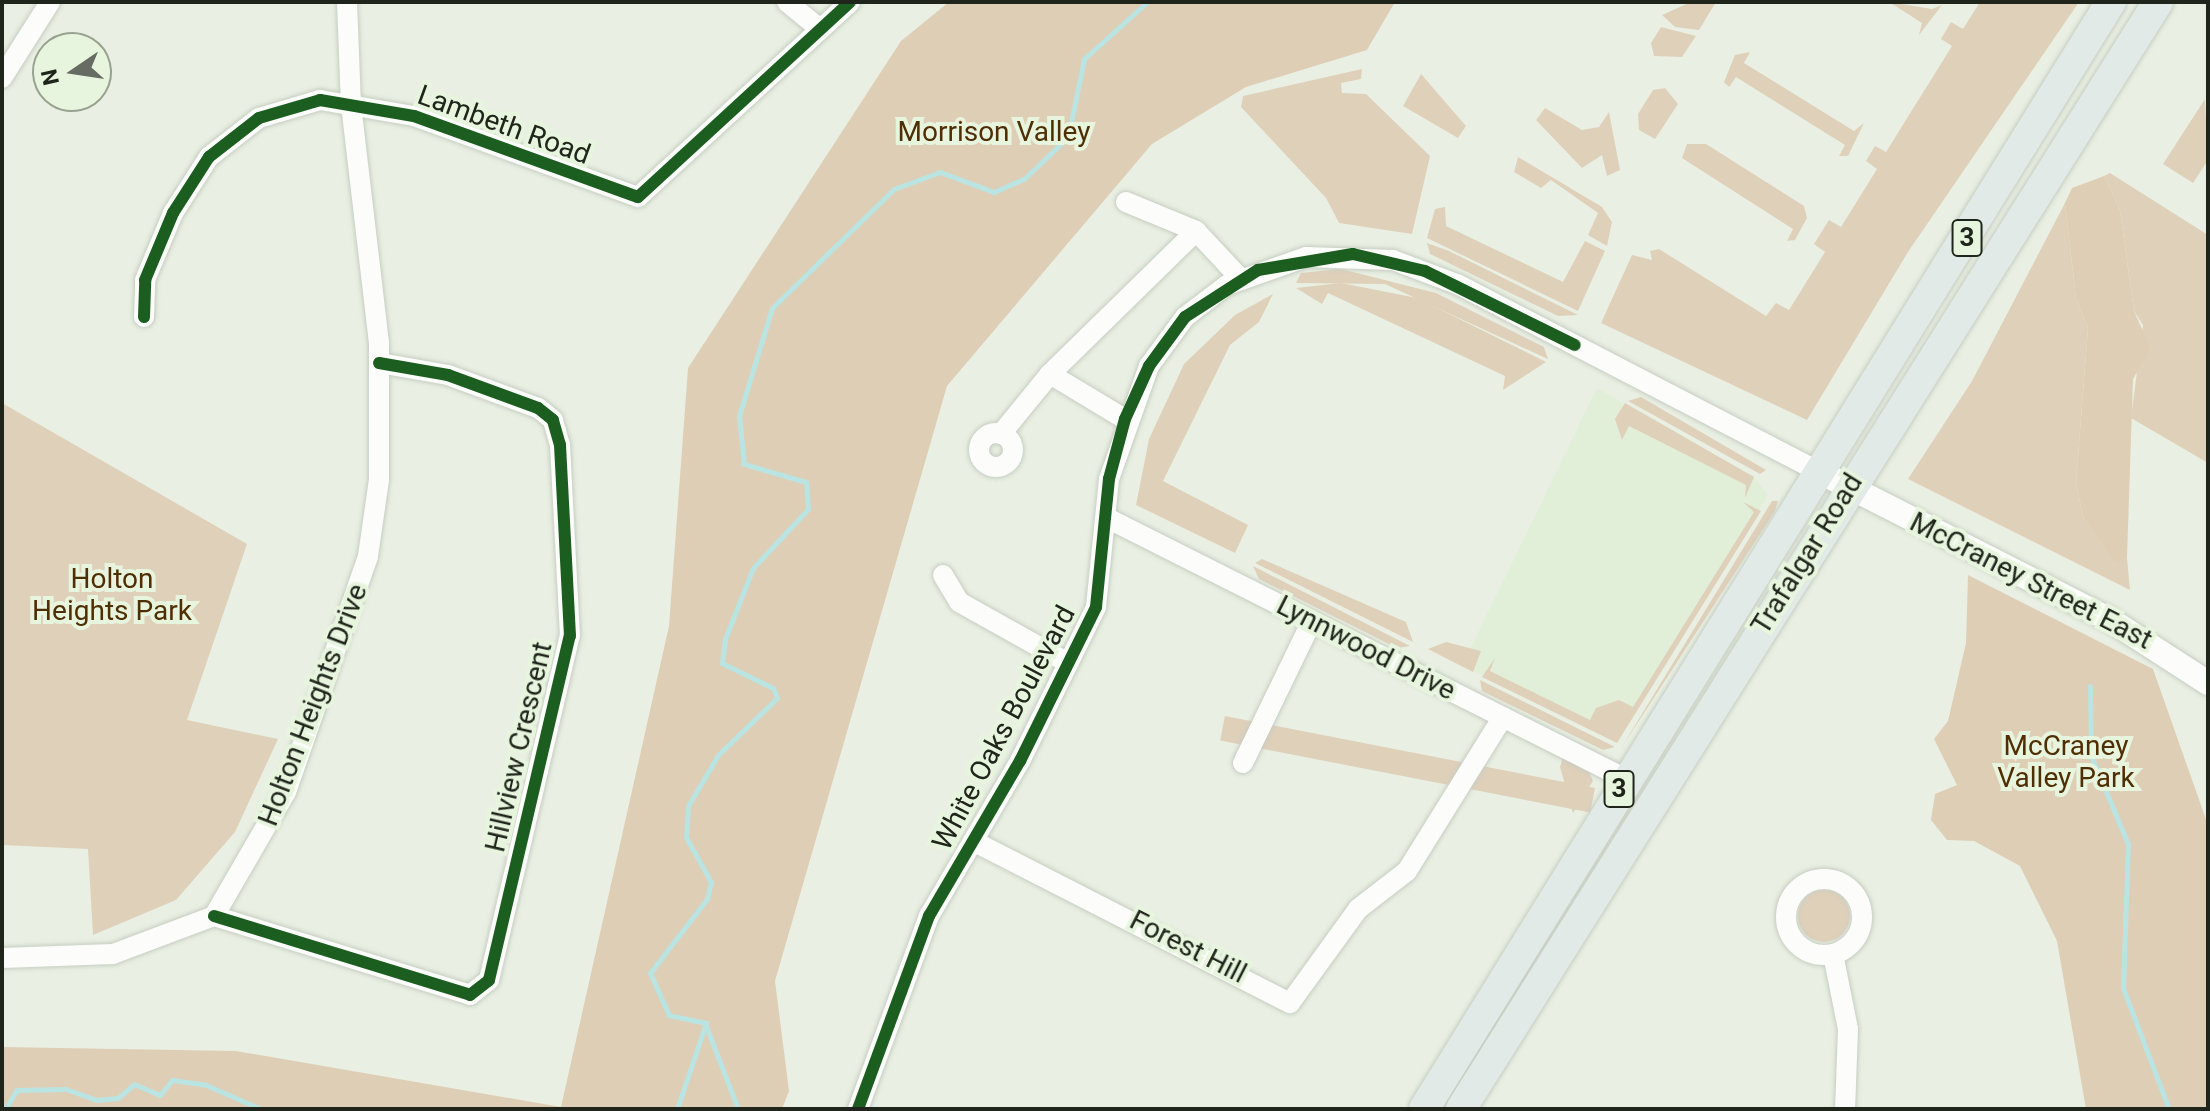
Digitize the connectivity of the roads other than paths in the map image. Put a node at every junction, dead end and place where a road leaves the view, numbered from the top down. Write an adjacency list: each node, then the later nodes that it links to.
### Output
1 (50, 2): 8 (street)
2 (347, 2): 9 (street, Holton Heights Drive)
3 (787, 2): 7 (street)
4 (850, 2): 7 (street, Lambeth Road)
5 (2111, 2): 18 (main road, Trafalgar Road / 3)
6 (2158, 2): 19 (main road, Trafalgar Road / 3)
7 (820, 29): 9 (street, Lambeth Road)
8 (2, 78)
9 (351, 106): 13 (street, Lambeth Road); 14 (street, Holton Heights Drive)
10 (1126, 202): 11 (street)
11 (1196, 231): 12 (street); 15 (street)
12 (1240, 278): 16 (street, White Oaks Boulevard); 18 (street, White Oaks Boulevard)
13 (144, 317)
14 (379, 363): 29 (street, Holton Heights Drive); 29 (street, Hillview Crescent)
15 (1050, 374): 16 (street); 17 (street)
16 (1125, 419): 20 (street, White Oaks Boulevard)
17 (1001, 434)
18 (1818, 471): 19 (street, White Oaks Boulevard); 27 (main road, Trafalgar Road / 3)
19 (1849, 487): 24 (street, McCraney Street East); 34 (main road, Trafalgar Road / 3)
20 (1107, 518): 22 (street, Lynnwood Drive); 23 (street, White Oaks Boulevard)
21 (943, 575): 23 (street)
22 (1312, 621): 25 (street, Lynnwood Drive); 26 (street)
23 (1068, 663): 28 (street, White Oaks Boulevard)
24 (2208, 683)
25 (1503, 717): 27 (street, Lynnwood Drive); 28 (street, Forest Hill)
26 (1243, 763)
27 (1626, 779): 33 (main road, Trafalgar Road / 3)
28 (973, 841): 32 (street, White Oaks Boulevard)
29 (214, 916): 31 (street)
30 (1833, 954): 35 (street)
31 (2, 958)
32 (858, 1109)
33 (1424, 1109)
34 (1461, 1109)
35 (1845, 1109)

